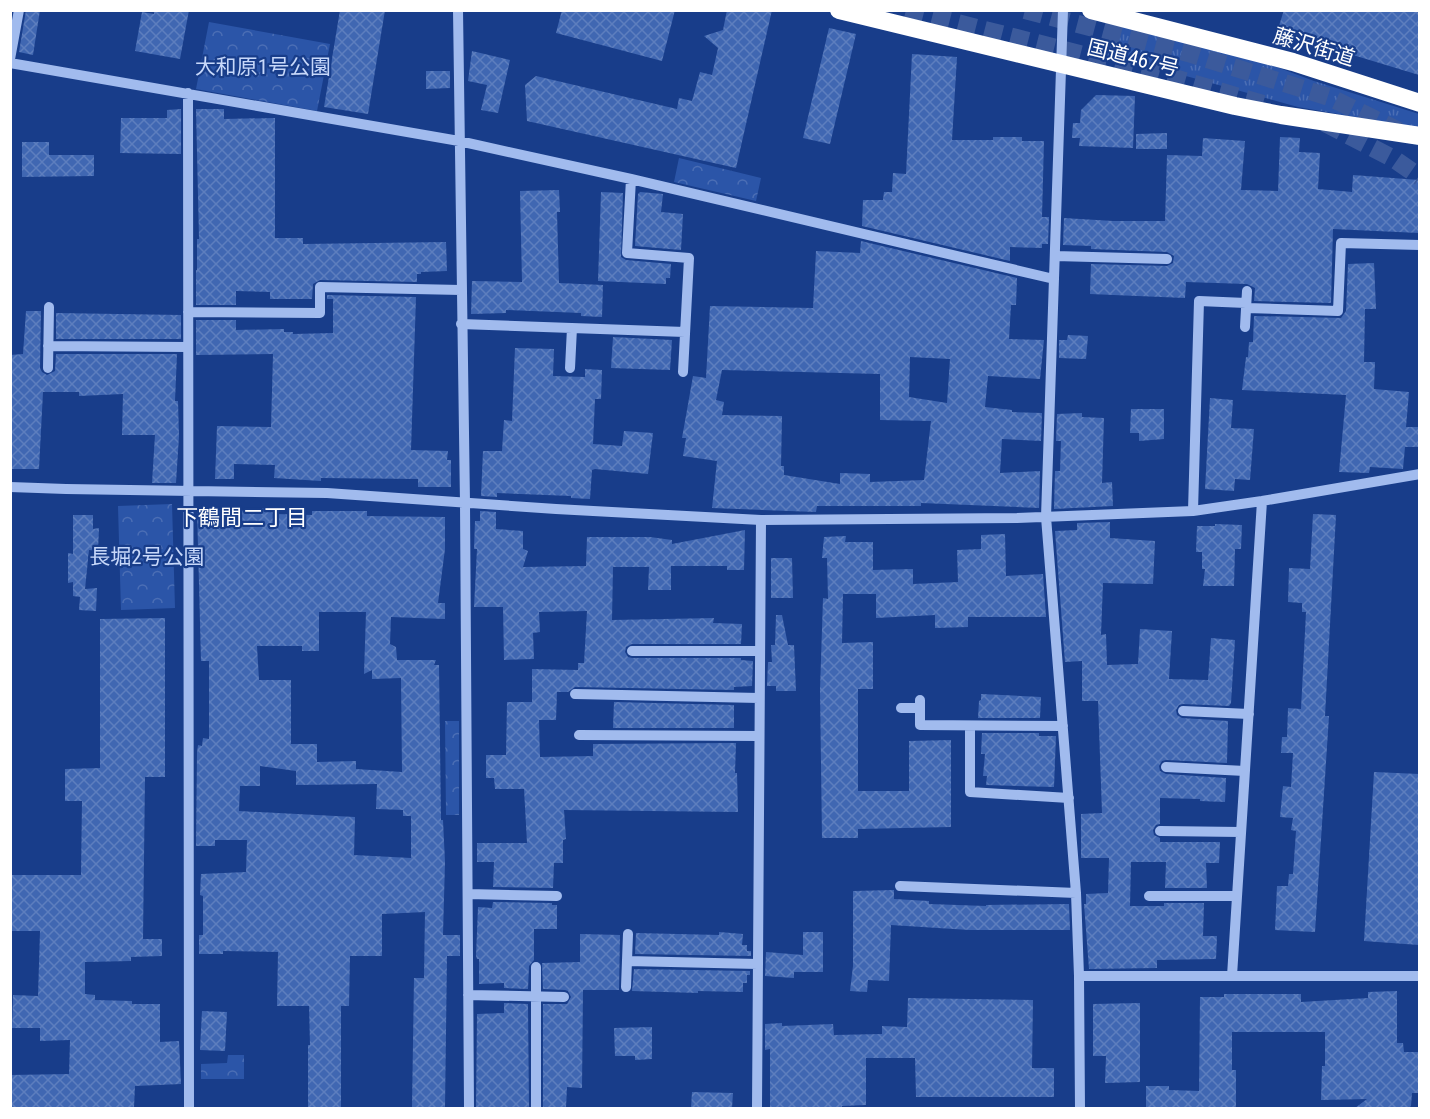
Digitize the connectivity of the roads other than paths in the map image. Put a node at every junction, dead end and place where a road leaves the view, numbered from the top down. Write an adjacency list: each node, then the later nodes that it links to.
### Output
1 (19, 10): 6 (street)
2 (458, 10): 11 (street)
3 (840, 10): 7 (highway, 国道467号)
4 (1063, 10): 7 (street)
5 (1090, 10): 9 (highway, 藤沢街道)
6 (10, 61): 8 (street)
7 (1061, 64): 10 (highway, 国道467号); 14 (street)
8 (188, 93): 11 (street); 21 (street)
9 (1419, 103)
10 (1419, 136)
11 (459, 141): 12 (street); 17 (street)
12 (632, 179): 16 (street); 25 (street)
13 (1419, 245): 19 (street)
14 (1055, 256): 15 (street); 16 (street)
15 (1167, 259)
16 (1054, 279): 37 (street)
17 (461, 290): 21 (street); 22 (street)
18 (1247, 291): 19 (street)
19 (1246, 305): 23 (street); 36 (street)
20 (49, 307): 26 (street)
21 (188, 312): 27 (street)
22 (461, 324): 24 (street); 35 (street)
23 (1245, 327)
24 (572, 328): 25 (street); 29 (street)
25 (685, 332): 30 (street)
26 (48, 346): 27 (street); 28 (street)
27 (188, 347): 33 (street)
28 (48, 368)
29 (570, 368)
30 (683, 372)
31 (1419, 474): 34 (street)
32 (10, 487): 33 (street)
33 (187, 490): 35 (street); 72 (street)
34 (1262, 501): 36 (street); 45 (street)
35 (465, 503): 38 (street); 57 (street)
36 (1192, 511): 37 (street)
37 (1046, 517): 38 (street); 47 (street)
38 (761, 519): 40 (street)
39 (632, 651): 40 (street)
40 (760, 651): 42 (street)
41 (575, 694): 42 (street)
42 (759, 698): 49 (street)
43 (901, 708): 46 (street)
44 (1183, 711): 45 (street)
45 (1249, 714): 51 (street)
46 (970, 726): 47 (street); 52 (street)
47 (1063, 726): 52 (street)
48 (579, 735): 49 (street)
49 (759, 736): 63 (street)
50 (1166, 767): 51 (street)
51 (1245, 771): 54 (street)
52 (1069, 798): 56 (street)
53 (1160, 831): 54 (street)
54 (1241, 832): 60 (street)
55 (900, 886): 56 (street)
56 (1076, 893): 65 (street)
57 (468, 894): 58 (street); 69 (street)
58 (557, 896)
59 (1149, 896): 60 (street)
60 (1237, 896): 66 (street)
61 (628, 934): 62 (street)
62 (627, 961): 63 (street); 68 (street)
63 (758, 964): 75 (street)
64 (536, 967): 70 (street)
65 (1079, 976): 66 (street); 76 (street)
66 (1232, 976): 67 (street)
67 (1419, 976)
68 (626, 987)
69 (468, 995): 70 (street); 73 (street)
70 (536, 996): 71 (street); 74 (street)
71 (564, 997)
72 (189, 1108)
73 (469, 1108)
74 (536, 1108)
75 (757, 1108)
76 (1080, 1108)

